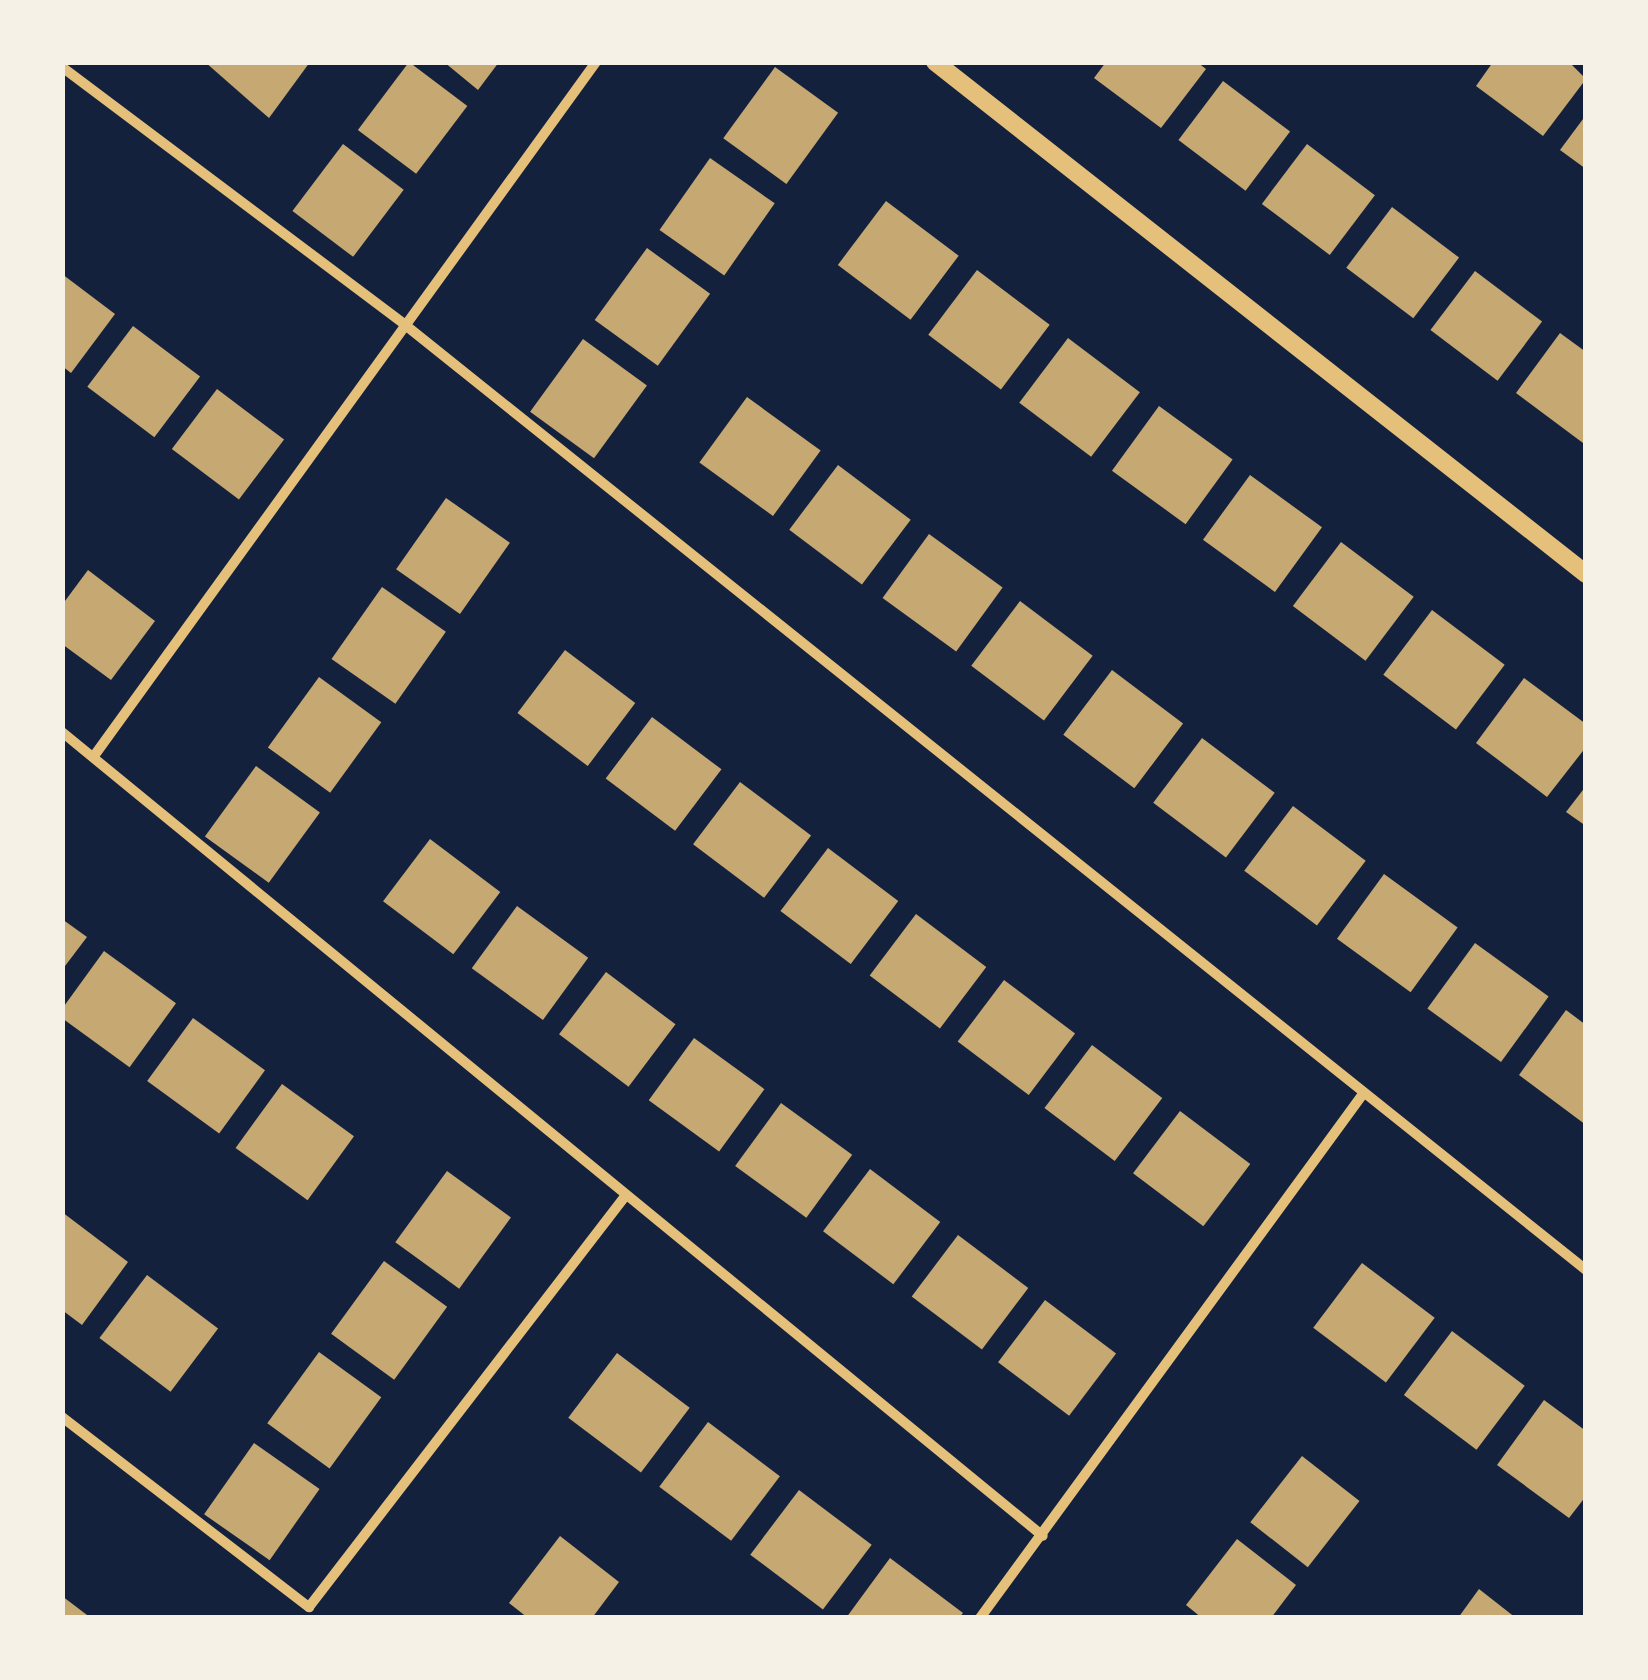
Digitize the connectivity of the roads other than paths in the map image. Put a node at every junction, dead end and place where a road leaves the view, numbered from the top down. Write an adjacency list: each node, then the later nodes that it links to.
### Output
1 (596, 62): 4 (street)
2 (935, 62): 5 (street)
3 (62, 68): 4 (street)
4 (404, 324): 7 (street); 8 (street)
5 (1586, 574)
6 (62, 732): 7 (street)
7 (94, 756): 9 (street)
8 (1363, 1094): 10 (street); 12 (street)
9 (626, 1195): 11 (street); 12 (street)
10 (1586, 1270)
11 (62, 1417)
12 (1042, 1536): 13 (street)
13 (980, 1618)

